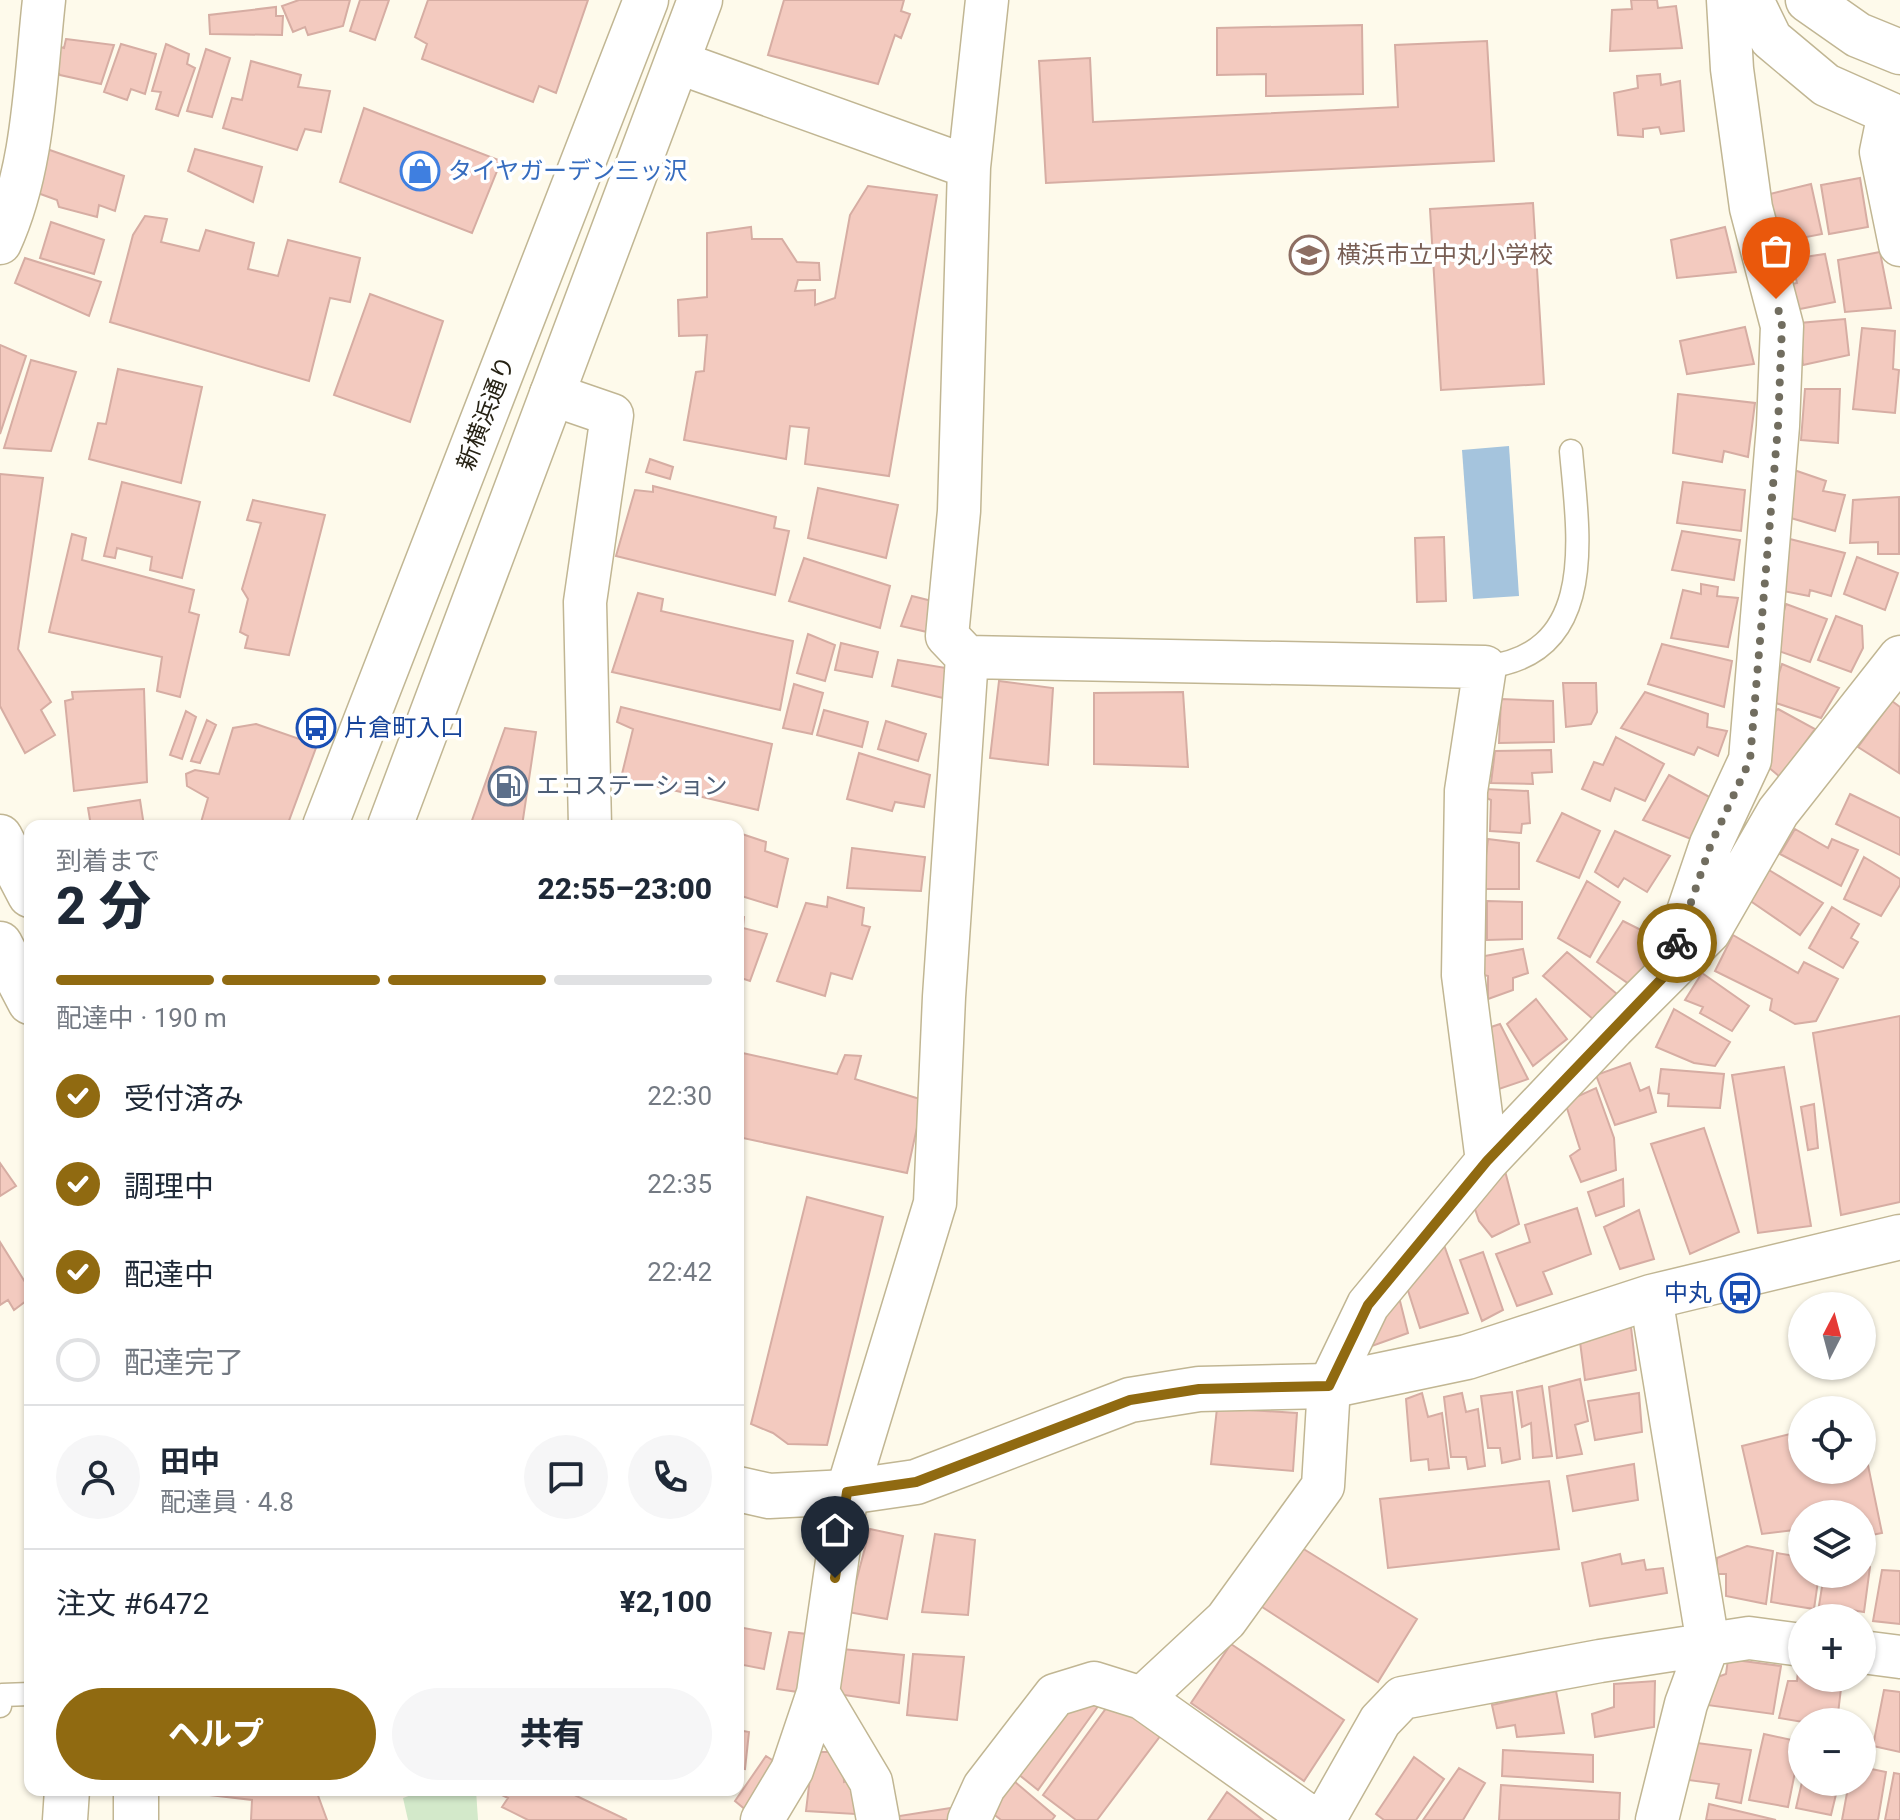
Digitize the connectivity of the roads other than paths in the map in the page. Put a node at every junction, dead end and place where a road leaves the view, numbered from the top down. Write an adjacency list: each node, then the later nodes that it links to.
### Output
1 (44, 0): 12 (street)
2 (646, 0): 20 (main road, 新横浜通り)
3 (700, 0): 9 (main road)
4 (987, 0): 11 (street)
5 (1728, 0): 27 (street)
6 (1752, 0): 10 (street)
7 (1808, 0): 8 (main road)
8 (1900, 52)
9 (677, 62): 11 (street); 14 (main road)
10 (1890, 152): 13 (street)
11 (969, 167): 16 (street)
12 (0, 243)
13 (1900, 245)
14 (551, 394): 21 (main road); 22 (street)
15 (1571, 451): 18 (lane)
16 (967, 657): 18 (street); 34 (street)
17 (1900, 657): 27 (street)
18 (1485, 667): 29 (street)
19 (0, 804): 23 (main road)
20 (327, 820)
21 (392, 820)
22 (590, 820)
23 (24, 831)
24 (0, 837): 25 (main road)
25 (24, 883)
26 (0, 944): 28 (main road)
27 (1672, 968): 29 (street)
28 (24, 990)
29 (1487, 1161): 32 (street)
30 (1900, 1237): 31 (main road)
31 (1651, 1297): 32 (main road); 36 (street)
32 (1329, 1386): 34 (main road); 41 (street)
33 (744, 1490): 34 (main road)
34 (847, 1492): 39 (street)
35 (1788, 1643): 36 (street)
36 (1708, 1644): 51 (street); 52 (street)
37 (1876, 1654): 38 (street)
38 (1900, 1657)
39 (818, 1693): 47 (street); 48 (street)
40 (24, 1694): 42 (lane)
41 (1142, 1698): 49 (street); 50 (street)
42 (0, 1706)
43 (67, 1796): 45 (main road)
44 (136, 1796): 46 (main road)
45 (65, 1820)
46 (136, 1820)
47 (762, 1820)
48 (878, 1820)
49 (969, 1820)
50 (1314, 1820)
51 (1324, 1820)
52 (1657, 1820)

